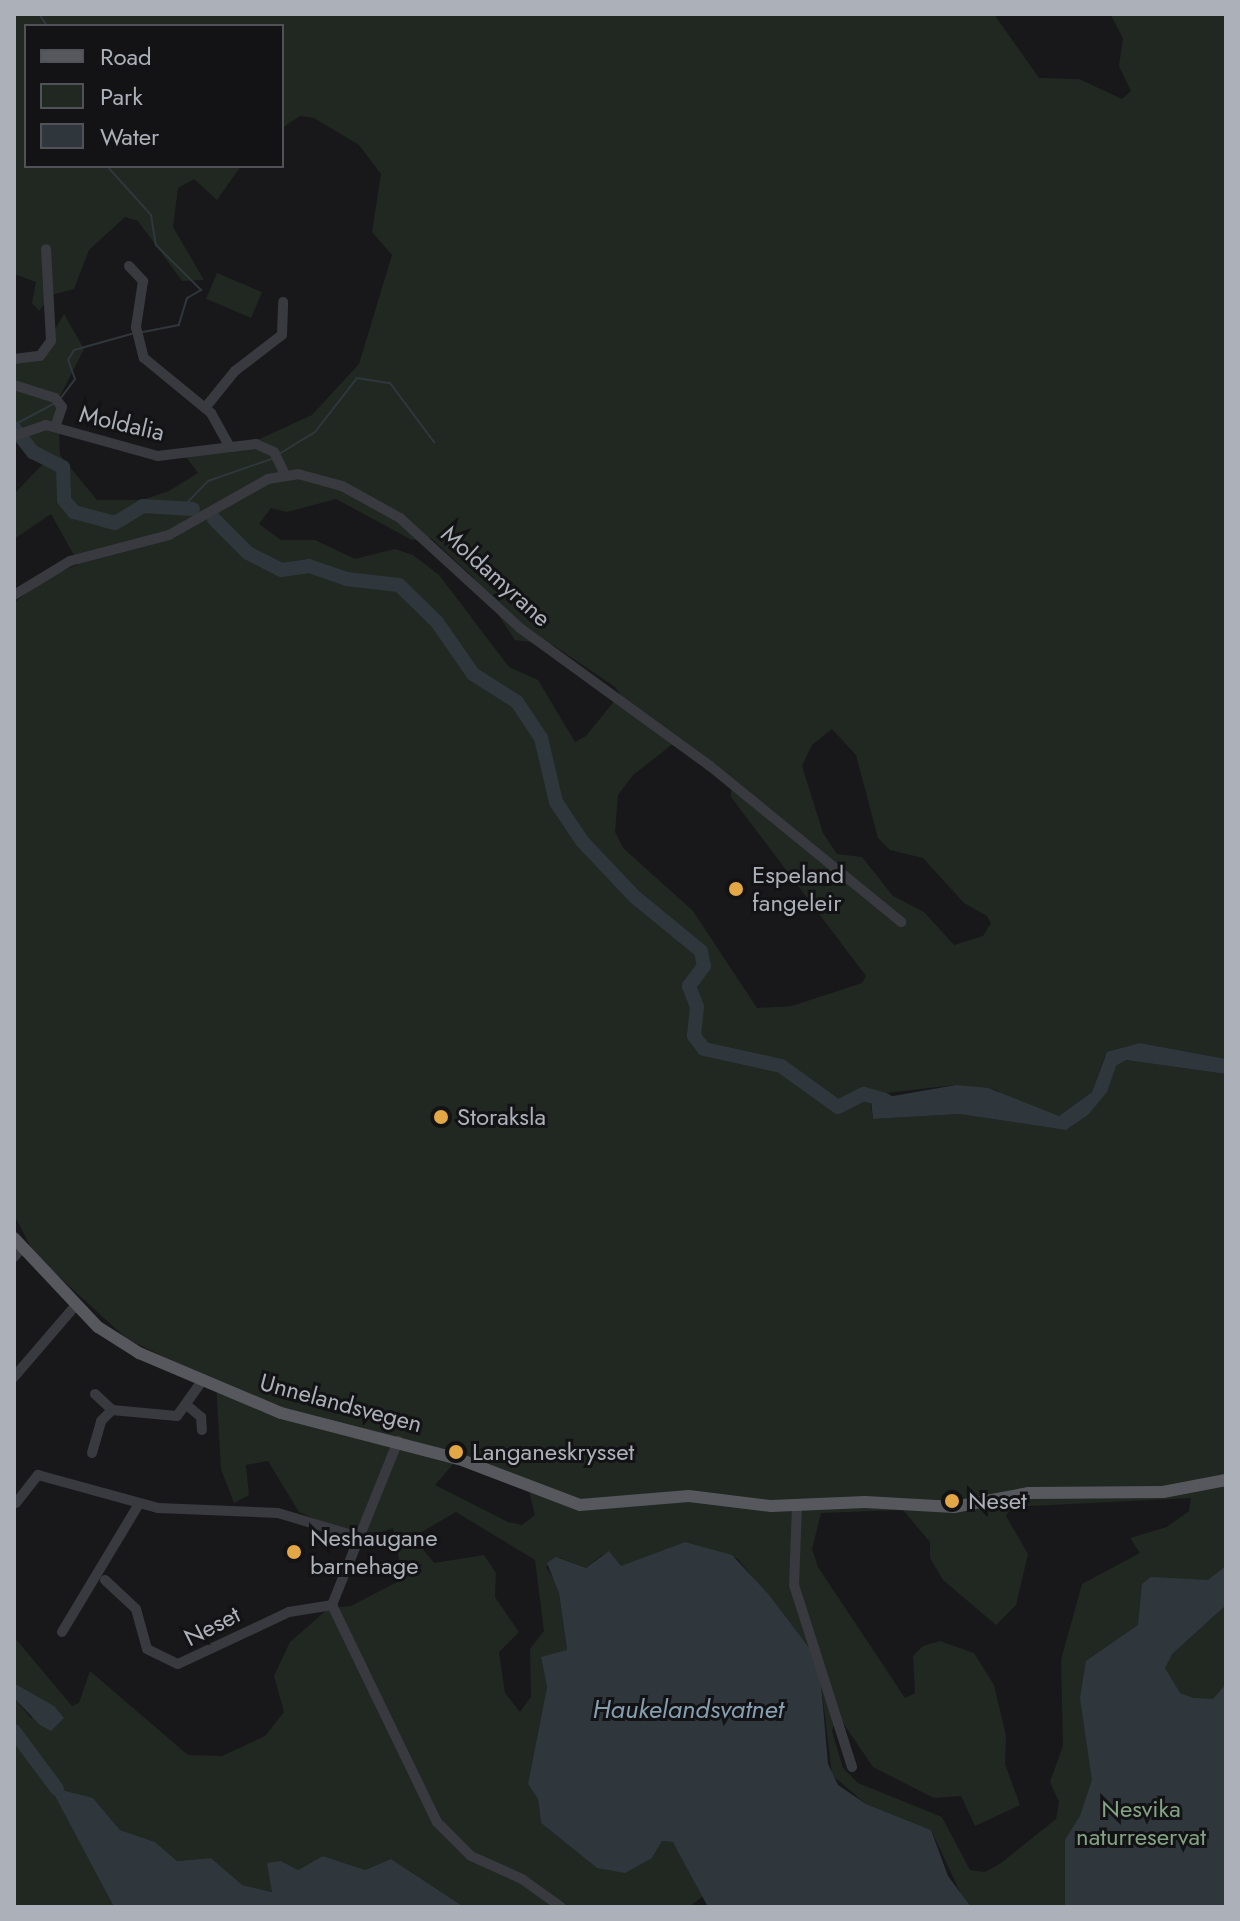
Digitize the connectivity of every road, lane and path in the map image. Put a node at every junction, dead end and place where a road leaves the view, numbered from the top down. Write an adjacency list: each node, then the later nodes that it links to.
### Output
1 (46, 249): 4 (street)
2 (129, 266): 6 (street, Moldalia)
3 (283, 302): 6 (street)
4 (14, 359)
5 (14, 385): 7 (street, Moldalia)
6 (205, 408): 9 (street, Moldalia)
7 (55, 427): 8 (street, Moldalia); 9 (street, Moldalia)
8 (19, 433)
9 (229, 446): 10 (street, Moldalia)
10 (285, 475): 11 (street); 12 (street, Moldamyrane)
11 (14, 595)
12 (901, 922)
13 (16, 1248): 14 (main road, Unnelandsvegen)
14 (76, 1305): 15 (street); 16 (main road, Unnelandsvegen)
15 (14, 1377)
16 (202, 1381): 18 (street); 21 (main road, Unnelandsvegen)
17 (95, 1394): 19 (street)
18 (189, 1407): 19 (street); 20 (street)
19 (112, 1410): 22 (street)
20 (202, 1430)
21 (398, 1441): 26 (main road, Unnelandsvegen); 27 (street)
22 (92, 1453)
23 (1226, 1480): 26 (main road, Unnelandsvegen)
24 (16, 1503): 25 (street)
25 (139, 1504): 27 (street); 30 (street)
26 (797, 1505): 31 (street)
27 (362, 1538): 29 (street)
28 (105, 1580): 29 (street, Neset)
29 (332, 1605): 32 (street)
30 (62, 1632)
31 (852, 1767)
32 (561, 1907)

